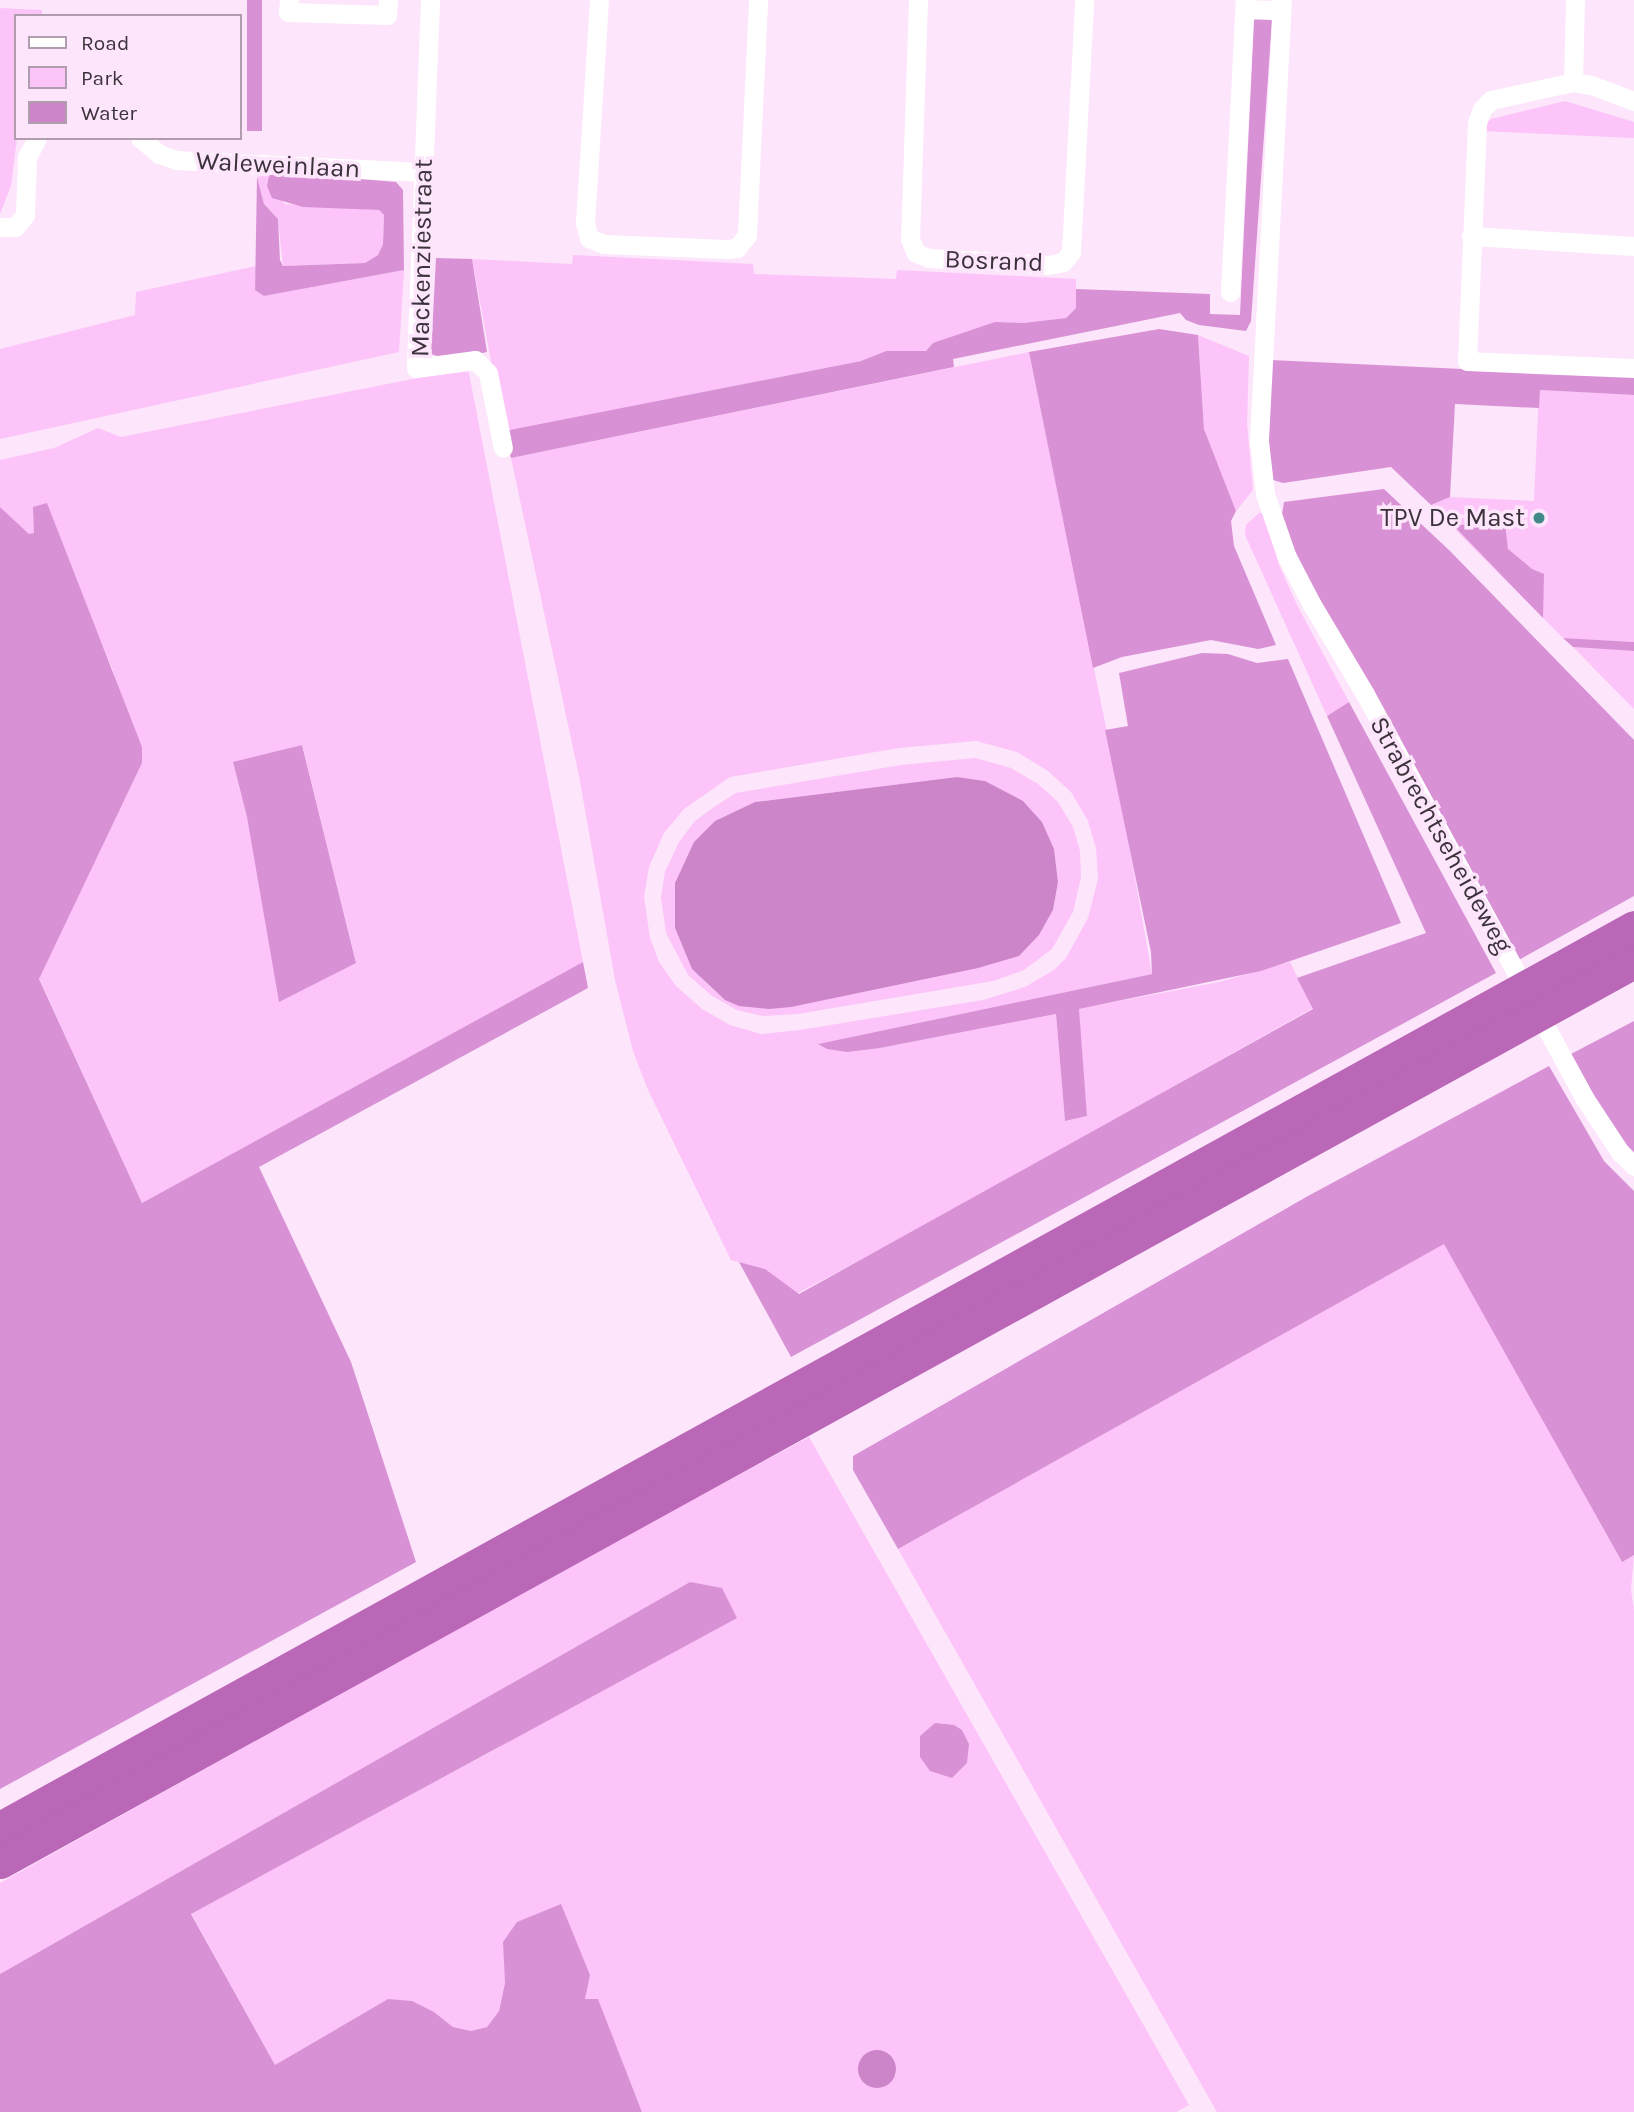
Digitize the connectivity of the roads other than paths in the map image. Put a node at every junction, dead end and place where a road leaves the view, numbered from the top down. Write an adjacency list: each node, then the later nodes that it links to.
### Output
1 (289, 0): 2 (street)
2 (387, 0)
3 (430, 0): 15 (street, Mackenziestraat)
4 (599, 0): 5 (street)
5 (758, 0)
6 (918, 0): 7 (street, Bosrand)
7 (1084, 0)
8 (1574, 0): 11 (street)
9 (1245, 4): 10 (street); 19 (street)
10 (1282, 5): 24 (street, Strabrechtseheideweg)
11 (1573, 82): 12 (street); 17 (street)
12 (1634, 102)
13 (36, 140): 16 (street)
14 (141, 140): 15 (street, Waleweinlaan)
15 (423, 173): 21 (street, Mackenziestraat)
16 (0, 227)
17 (1471, 236): 18 (street); 20 (street)
18 (1634, 246)
19 (1230, 292)
20 (1634, 368)
21 (503, 448)
22 (1634, 927): 25 (highway)
23 (1634, 962): 26 (highway)
24 (1634, 1166)
25 (0, 1828)
26 (0, 1862)

